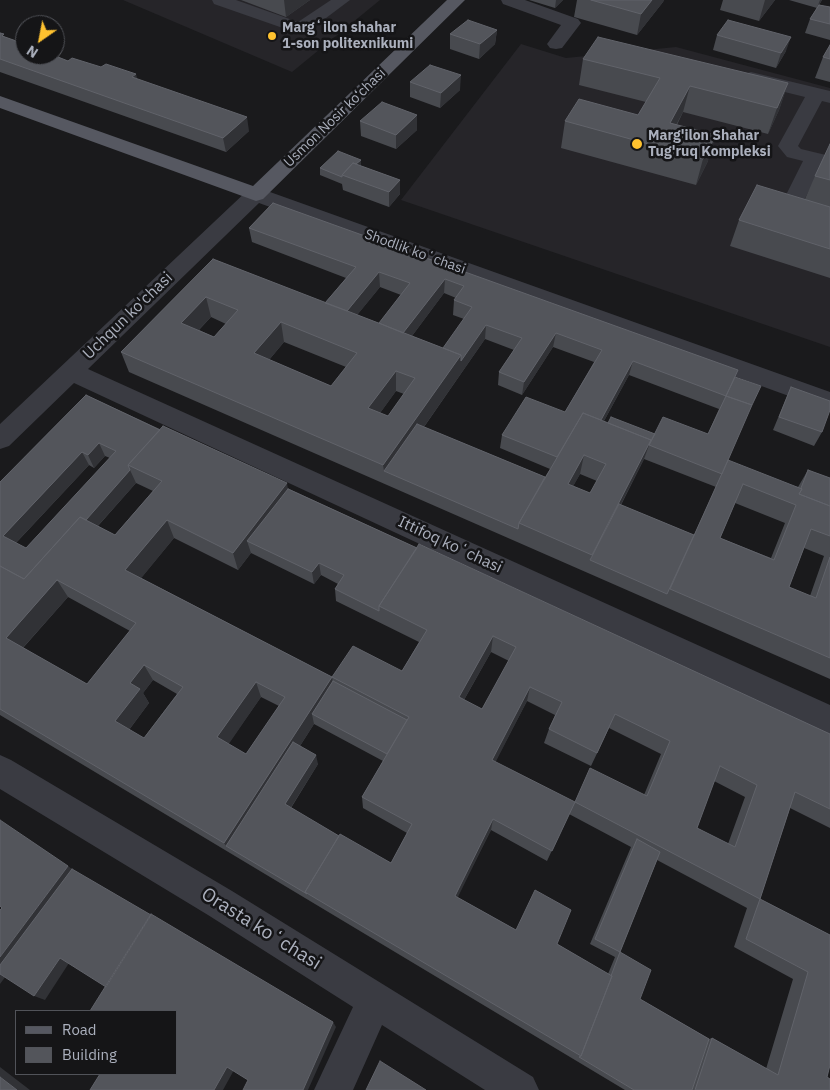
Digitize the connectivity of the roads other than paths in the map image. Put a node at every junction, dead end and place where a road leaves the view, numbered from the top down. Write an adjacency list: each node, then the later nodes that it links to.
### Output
1 (220, 0): 2 (street)
2 (342, 0)
3 (457, 0): 10 (main road, Usmon Nosir ko‘chasi)
4 (509, 0): 5 (street)
5 (556, 44)
6 (730, 72): 7 (street)
7 (823, 95): 9 (street)
8 (0, 102): 10 (main road, Shodlik koʻchasi)
9 (822, 161): 11 (street)
10 (256, 194): 12 (street, Uchqun ko'chasi); 13 (street, Shodlik koʻchasi)
11 (788, 214)
12 (71, 371): 14 (street, Uchqun ko'chasi); 15 (street, Ittifoq koʻchasi)
13 (830, 402)
14 (0, 439)
15 (830, 720)
16 (0, 771): 17 (street, Orasta koʻchasi)
17 (375, 1000): 18 (street); 19 (street, Orasta koʻchasi)
18 (333, 1090)
19 (520, 1090)

